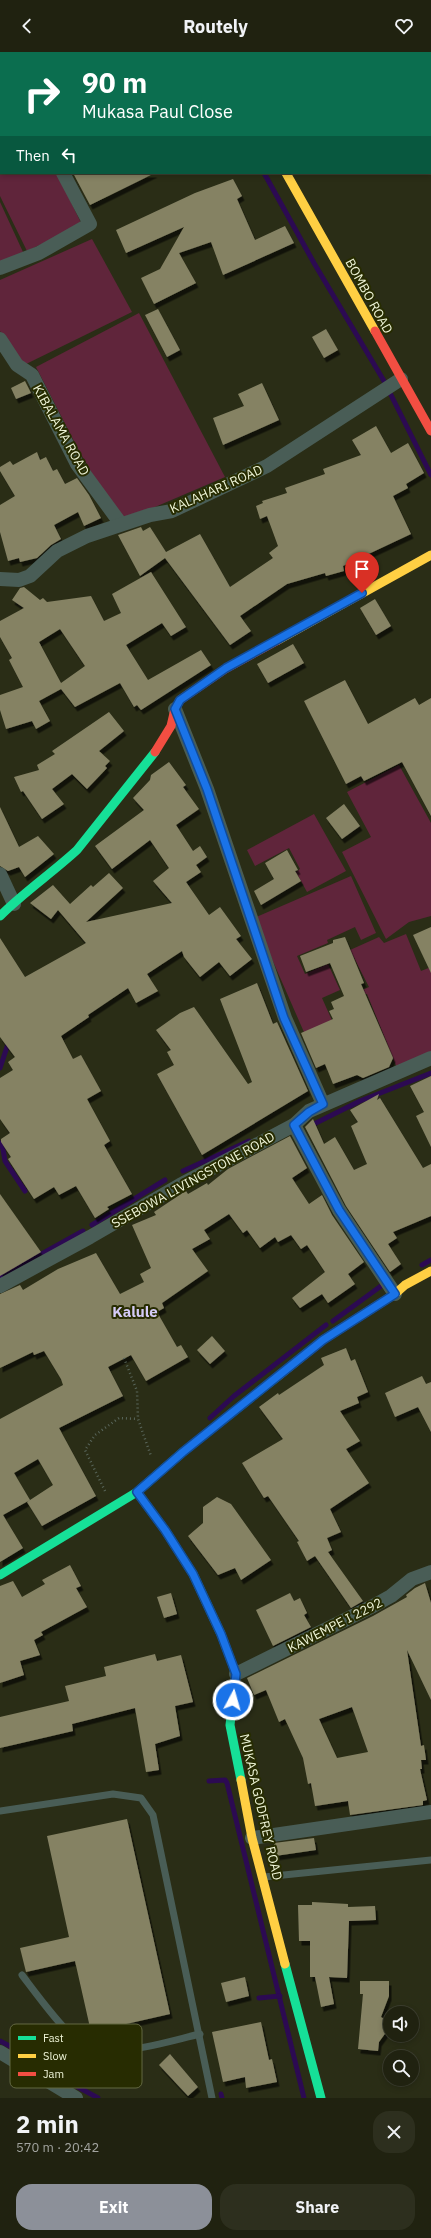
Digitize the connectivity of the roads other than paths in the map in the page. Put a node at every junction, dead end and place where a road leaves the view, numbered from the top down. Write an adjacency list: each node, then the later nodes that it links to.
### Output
1 (64, 174): 3 (street)
2 (287, 174): 5 (street, BOMBO ROAD)
3 (0, 268)
4 (0, 338): 7 (street, KIBALAMA ROAD)
5 (401, 379): 6 (street, BOMBO ROAD); 7 (street, KALAHARI ROAD)
6 (431, 431)
7 (121, 524): 9 (street, KALAHARI ROAD)
8 (431, 555): 10 (street)
9 (0, 579)
10 (175, 709): 12 (street); 15 (street)
11 (0, 874): 12 (street)
12 (14, 904): 13 (street)
13 (0, 916)
14 (431, 1058): 15 (street, SSEBOWA LIVINGSTONE ROAD)
15 (323, 1104): 16 (street, SSEBOWA LIVINGSTONE ROAD)
16 (294, 1125): 18 (street, SSEBOWA LIVINGSTONE ROAD); 19 (street)
17 (431, 1271): 19 (street)
18 (0, 1286)
19 (395, 1294): 20 (street)
20 (137, 1492): 22 (street); 23 (street, MUKASA GODFREY ROAD)
21 (431, 1572): 23 (street, KAWEMPE I 2292)
22 (0, 1575)
23 (236, 1674): 26 (street, MUKASA GODFREY ROAD)
24 (0, 1812): 31 (lane)
25 (431, 1812): 26 (street)
26 (252, 1838): 28 (street, MUKASA GODFREY ROAD)
27 (431, 1860): 28 (lane)
28 (263, 1877): 38 (street, MUKASA GODFREY ROAD)
29 (22, 1975): 30 (lane)
30 (61, 2024)
31 (200, 2034): 32 (lane); 37 (lane)
32 (142, 2047)
33 (0, 2052): 34 (street)
34 (10, 2058)
35 (59, 2088): 36 (street)
36 (76, 2098)
37 (212, 2098)
38 (321, 2098)

